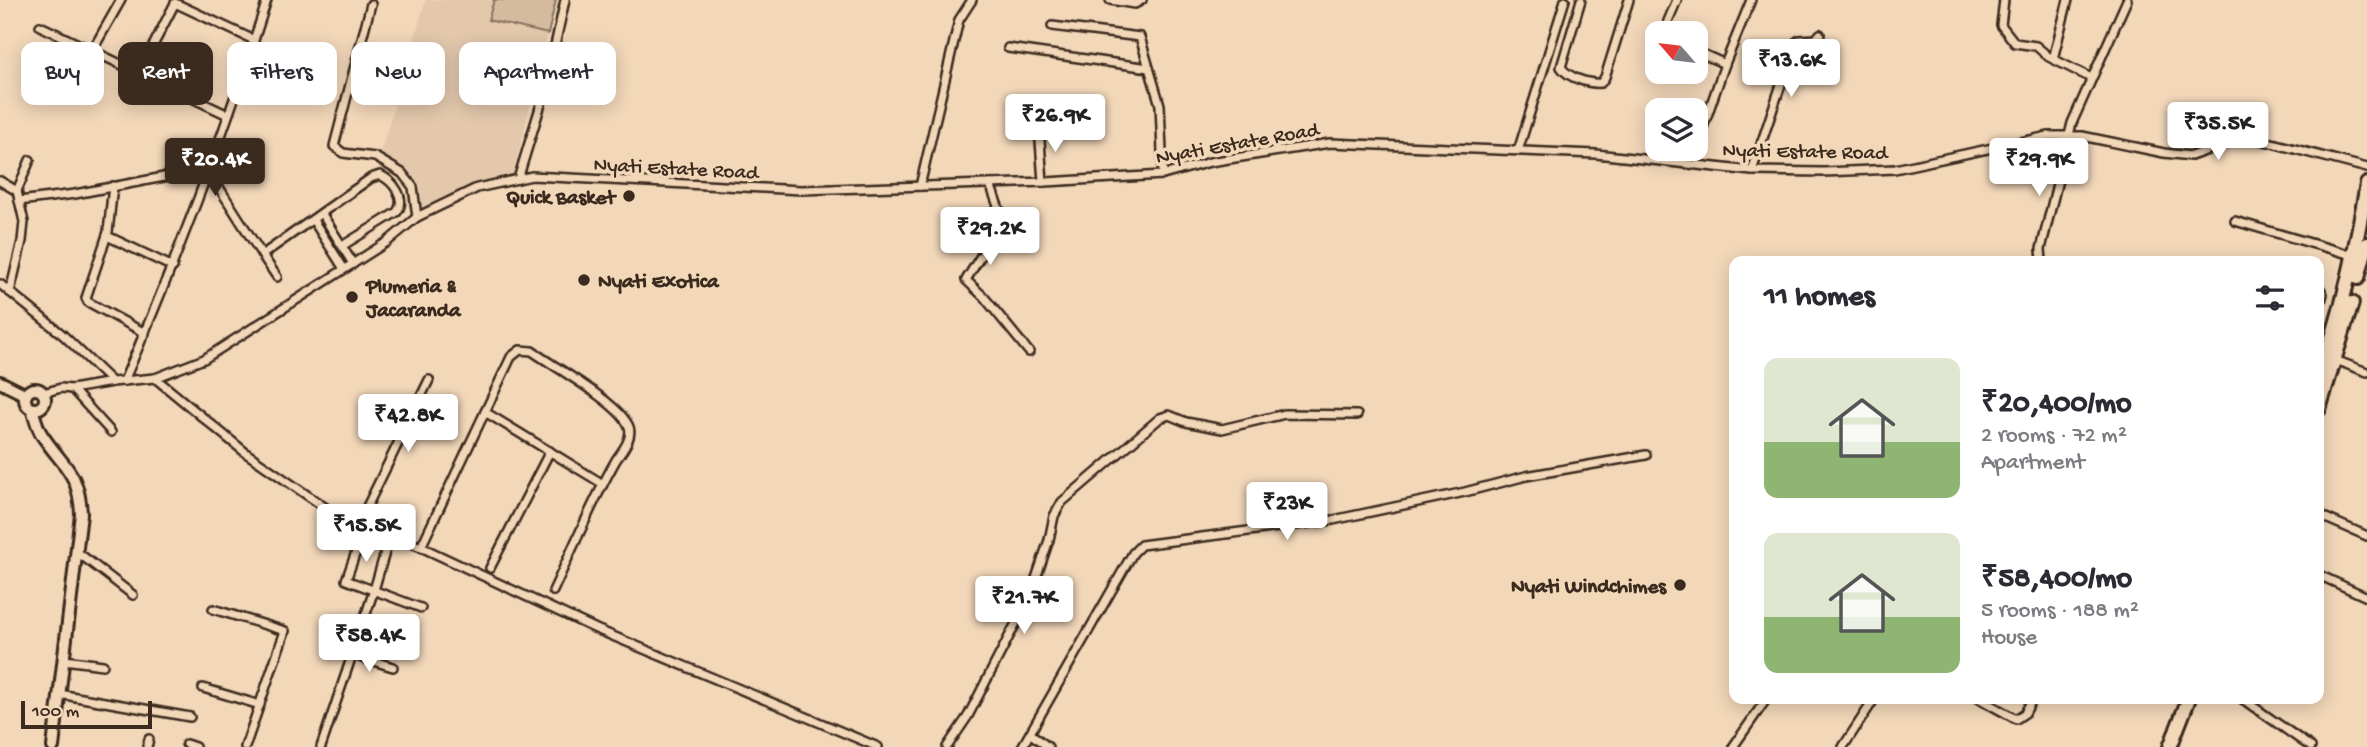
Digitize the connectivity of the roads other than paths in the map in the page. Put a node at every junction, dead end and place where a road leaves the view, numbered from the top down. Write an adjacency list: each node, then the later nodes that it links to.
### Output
1 (121, 0): 24 (street)
2 (267, 0): 22 (street)
3 (565, 0): 44 (street)
4 (972, 0): 49 (street)
5 (1110, 0): 6 (street)
6 (1142, 0)
7 (1565, 0): 15 (street); 37 (street)
8 (1629, 0): 15 (street)
9 (1677, 0): 18 (street)
10 (1751, 0): 29 (street)
11 (2004, 0): 28 (street)
12 (2068, 0): 28 (street)
13 (2117, 0): 16 (street)
14 (173, 1): 22 (street); 25 (street)
15 (1580, 2)
16 (2126, 2): 31 (street)
17 (371, 4): 55 (street)
18 (1668, 21)
19 (40, 26): 23 (street)
20 (1052, 26): 30 (street)
21 (1820, 34): 42 (street)
22 (254, 40): 34 (street)
23 (73, 42)
24 (97, 42)
25 (154, 42)
26 (1008, 48): 30 (street)
27 (1708, 56): 29 (street)
28 (2053, 59): 31 (street)
29 (1725, 64): 33 (street)
30 (1149, 68): 43 (street)
31 (2091, 78): 36 (street)
32 (207, 105): 34 (street)
33 (1708, 113)
34 (228, 115): 40 (street)
35 (1039, 127): 46 (street)
36 (2070, 136): 41 (street, Nyati Estate Road); 42 (street, Nyati Estate Road); 62 (street)
37 (1518, 151): 39 (street, Nyati Estate Road); 43 (street, Nyati Estate Road)
38 (30, 160): 52 (street)
39 (1690, 163): 42 (street, Nyati Estate Road)
40 (211, 168): 50 (street); 65 (street)
41 (2367, 168)
42 (1752, 171)
43 (1163, 175): 46 (street, Nyati Estate Road)
44 (518, 179): 49 (street, Nyati Estate Road); 55 (street, Nyati Estate Road)
45 (0, 181): 52 (street)
46 (1042, 182): 47 (street, Nyati Estate Road)
47 (990, 184): 49 (street, Nyati Estate Road); 71 (street)
48 (2367, 184): 63 (highway)
49 (920, 186)
50 (113, 187): 53 (street); 58 (street)
51 (220, 189): 61 (street)
52 (16, 191): 53 (street)
53 (19, 201): 69 (street)
54 (322, 214): 56 (street); 60 (street); 60 (street)
55 (417, 217): 64 (street, Nyati Estate Road)
56 (313, 220): 61 (street); 66 (street)
57 (2235, 221): 63 (street)
58 (107, 236): 65 (street); 70 (street)
59 (2367, 244): 72 (highway)
60 (342, 246): 64 (street)
61 (262, 255): 67 (street)
62 (2042, 256)
63 (2355, 256): 72 (highway)
64 (353, 264): 66 (street, Nyati Estate Road)
65 (173, 267): 70 (street)
66 (344, 269): 75 (street, Nyati Estate Road)
67 (277, 277)
68 (0, 285): 69 (street)
69 (10, 292): 79 (street)
70 (145, 333): 77 (street)
71 (1029, 352)
72 (2327, 357): 73 (street); 74 (highway)
73 (2367, 372)
74 (2324, 377)
75 (155, 378): 77 (street, Nyati Estate Road); 91 (street)
76 (429, 380): 91 (street)
77 (124, 381): 79 (street, Nyati Estate Road)
78 (0, 382): 82 (main road)
79 (112, 382): 80 (street, Nyati Estate Road)
80 (72, 389): 81 (street, Nyati Estate Road); 86 (street)
81 (43, 393): 82 (main road); 83 (main road)
82 (26, 396): 83 (main road)
83 (32, 409): 96 (main road)
84 (485, 412): 87 (street); 89 (street); 95 (street)
85 (1357, 415): 127 (street)
86 (111, 432)
87 (550, 451): 89 (street); 97 (street)
88 (1646, 455): 120 (street)
89 (603, 484): 100 (street)
90 (2324, 518): 93 (street)
91 (359, 523): 92 (street)
92 (390, 535): 95 (street); 99 (street)
93 (2367, 536)
94 (360, 538): 99 (street)
95 (421, 547): 126 (street)
96 (76, 551): 101 (street); 106 (main road)
97 (490, 568)
98 (2324, 577): 102 (street)
99 (374, 590): 103 (street); 105 (street)
100 (553, 592)
101 (133, 595)
102 (2367, 597)
103 (421, 608)
104 (213, 610): 118 (street)
105 (353, 654): 108 (street); 125 (street)
106 (64, 660): 107 (street); 110 (main road)
107 (103, 665)
108 (393, 667)
109 (203, 688): 118 (street)
110 (60, 694): 119 (street); 122 (main road)
111 (1763, 704): 130 (street)
112 (1871, 704): 131 (street)
113 (1989, 704): 114 (street)
114 (2030, 704)
115 (2187, 704): 132 (highway)
116 (2195, 704): 133 (highway)
117 (2250, 704): 134 (street)
118 (260, 705): 124 (street)
119 (190, 717)
120 (1031, 734): 128 (street); 129 (street)
121 (186, 744): 123 (street)
122 (53, 747)
123 (195, 747)
124 (245, 747)
125 (321, 747)
126 (878, 747)
127 (947, 747)
128 (1022, 747)
129 (1048, 747)
130 (1733, 747)
131 (1843, 747)
132 (2170, 747)
133 (2179, 747)
134 (2311, 747)

